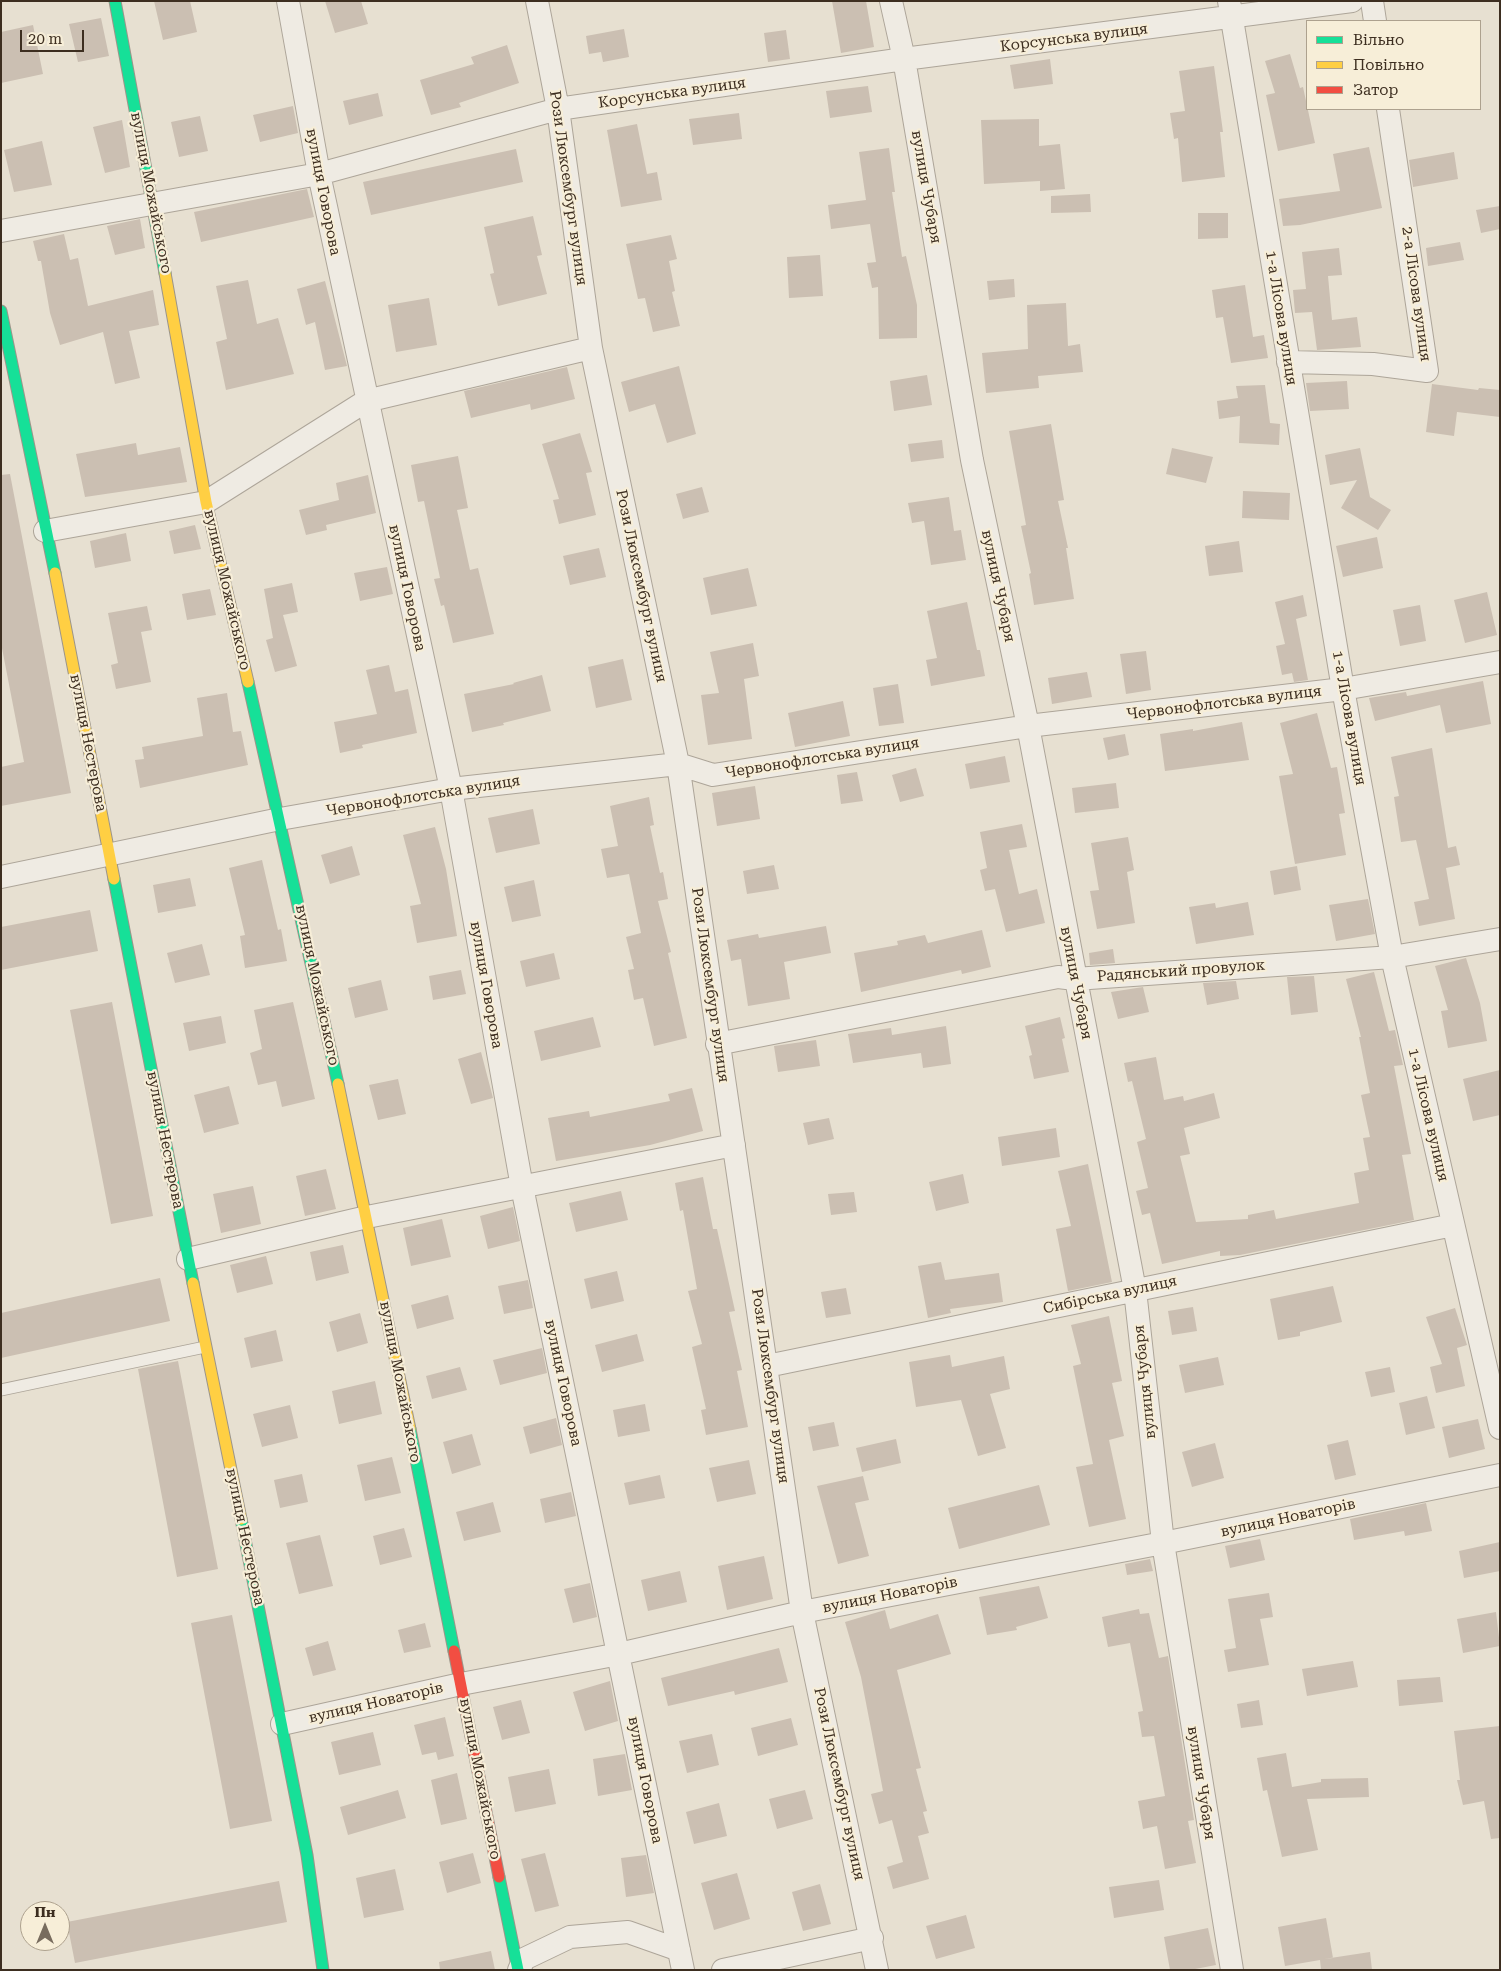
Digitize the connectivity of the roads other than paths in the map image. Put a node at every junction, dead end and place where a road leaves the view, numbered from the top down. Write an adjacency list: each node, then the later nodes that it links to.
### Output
1 (115, 1): 13 (street, вулиця Можайського)
2 (288, 1): 12 (street, вулиця Говорова)
3 (537, 1): 10 (street, Рози Люксембург вулиця)
4 (891, 1): 9 (street, вулиця Чубаря)
5 (1352, 1): 7 (street, Корсунська вулиця)
6 (1372, 1): 8 (street)
7 (1231, 10): 9 (street, Корсунська вулиця); 17 (street, 1-а Лісова вулиця)
8 (1375, 20)
9 (904, 59): 10 (street, Корсунська вулиця); 23 (street, вулиця Чубаря)
10 (558, 109): 12 (street, Корсунська вулиця); 16 (street, Рози Люксембург вулиця)
11 (1388, 110): 17 (street, 2-а Лісова вулиця)
12 (319, 174): 13 (street, Корсунська вулиця); 18 (street, вулиця Говорова)
13 (154, 204): 14 (street, Корсунська вулиця); 19 (street, вулиця Можайського)
14 (1, 231)
15 (1, 311): 20 (street, вулиця Нестерова)
16 (591, 348): 18 (street); 24 (street, Рози Люксембург вулиця)
17 (1288, 362): 22 (street, 1-а Лісова вулиця)
18 (366, 401): 19 (street); 25 (street, вулиця Говорова)
19 (206, 502): 20 (street); 26 (street, вулиця Можайського)
20 (45, 531): 27 (street, вулиця Нестерова)
21 (1500, 662): 22 (street, Червонофлотська вулиця)
22 (1343, 689): 23 (street, Червонофлотська вулиця); 30 (street, 1-а Лісова вулиця)
23 (1028, 726): 24 (street, Червонофлотська вулиця); 31 (street, вулиця Чубаря)
24 (678, 764): 25 (street, Червонофлотська вулиця); 32 (street, Рози Люксембург вулиця)
25 (451, 789): 26 (street, Червонофлотська вулиця); 34 (street, вулиця Говорова)
26 (280, 819): 27 (street, Червонофлотська вулиця); 35 (street, вулиця Можайського)
27 (110, 855): 28 (street, Червонофлотська вулиця); 37 (street, вулиця Нестерова)
28 (1, 877)
29 (1500, 939): 30 (street, Радянський провулок)
30 (1392, 956): 31 (street, Радянський провулок); 36 (street, 1-а Лісова вулиця)
31 (1075, 979): 32 (street, Радянський провулок); 38 (street, вулиця Чубаря)
32 (718, 1044): 33 (street, Рози Люксембург вулиця)
33 (734, 1145): 34 (street); 40 (street, Рози Люксембург вулиця)
34 (522, 1187): 35 (street); 46 (street, вулиця Говорова)
35 (367, 1217): 37 (street); 47 (street, вулиця Можайського)
36 (1453, 1225): 38 (street, Сибірська вулиця); 42 (street, 1-а Лісова вулиця)
37 (188, 1259): 39 (street, вулиця Нестерова)
38 (1135, 1290): 40 (street, Сибірська вулиця); 44 (street, вулиця Чубаря)
39 (205, 1347): 41 (lane); 48 (street, вулиця Нестерова)
40 (767, 1366): 45 (street, Рози Люксембург вулиця)
41 (1, 1390)
42 (1500, 1428)
43 (1500, 1475): 44 (street, вулиця Новаторів)
44 (1163, 1544): 45 (street, вулиця Новаторів); 55 (street, вулиця Чубаря)
45 (802, 1612): 46 (street, вулиця Новаторів); 49 (street, Рози Люксембург вулиця)
46 (619, 1654): 47 (street, вулиця Новаторів); 50 (street, вулиця Говорова)
47 (461, 1684): 48 (street, вулиця Новаторів); 52 (street, вулиця Можайського)
48 (282, 1724): 51 (street, вулиця Нестерова)
49 (872, 1938): 53 (street); 54 (street, Рози Люксембург вулиця)
50 (681, 1960): 52 (street)
51 (323, 1970)
52 (518, 1970)
53 (723, 1970)
54 (877, 1970)
55 (1232, 1970)

